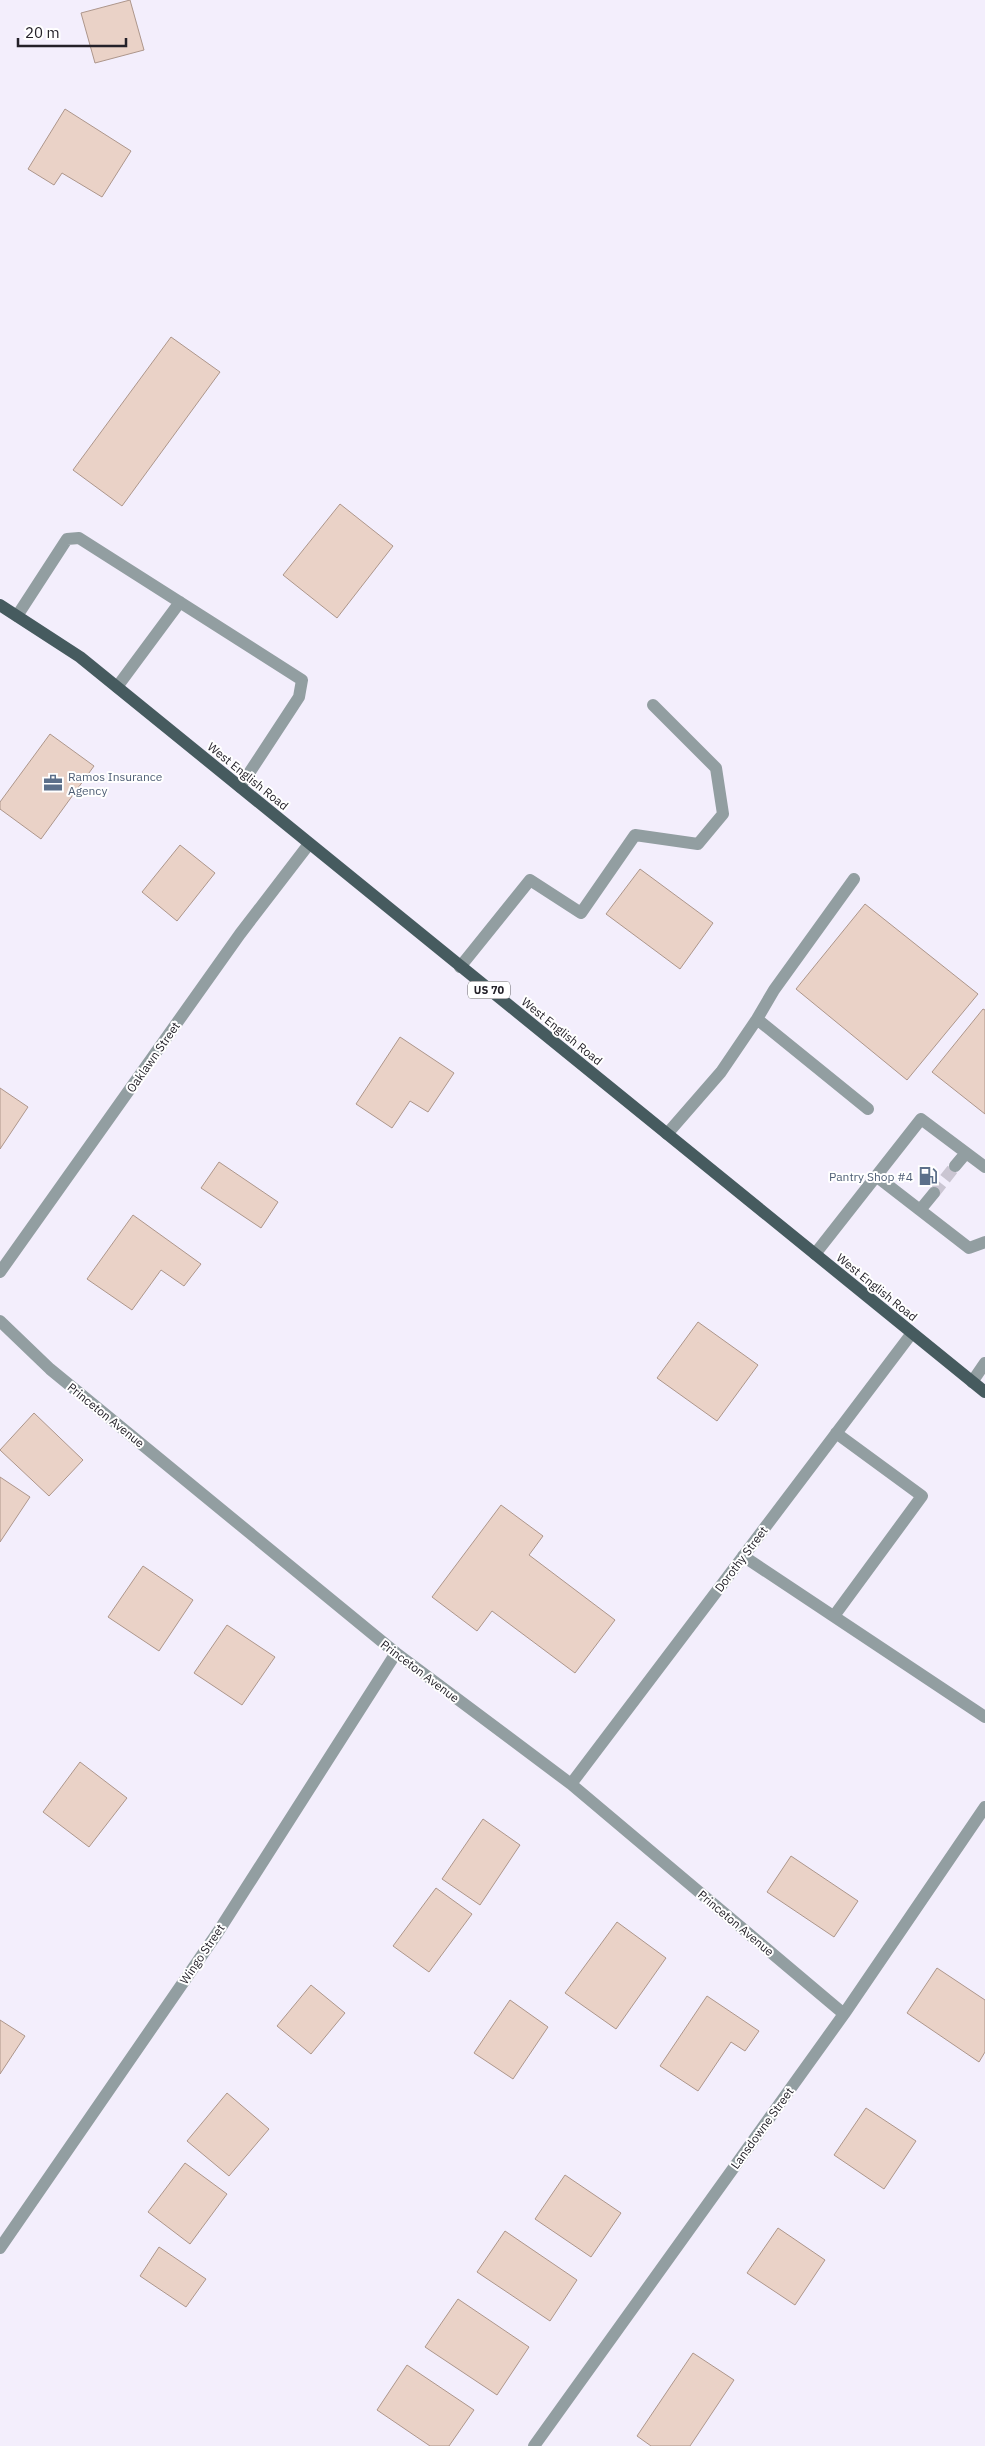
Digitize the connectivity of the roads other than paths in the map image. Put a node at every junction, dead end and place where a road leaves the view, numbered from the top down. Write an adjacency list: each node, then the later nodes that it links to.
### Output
1 (180, 602): 3 (street); 4 (street); 6 (street)
2 (0, 606): 3 (main road, West English Road / US 70)
3 (16, 616): 4 (main road, West English Road / US 70)
4 (118, 687): 6 (main road, West English Road / US 70)
5 (653, 705): 9 (street)
6 (240, 787): 7 (main road, West English Road / US 70)
7 (309, 844): 9 (main road, West English Road / US 70); 21 (street, Oaklawn Street)
8 (854, 879): 10 (street)
9 (460, 967): 12 (main road, West English Road / US 70)
10 (757, 1019): 11 (street); 12 (street)
11 (868, 1109)
12 (668, 1134): 20 (main road, West English Road / US 70)
13 (966, 1153): 14 (street); 15 (street); 16 (street)
14 (956, 1166)
15 (985, 1167)
16 (876, 1176): 18 (street); 20 (street)
17 (934, 1193): 18 (street)
18 (920, 1210): 19 (street)
19 (985, 1242)
20 (815, 1254): 23 (main road, West English Road / US 70)
21 (0, 1272)
22 (0, 1321): 30 (street, Princeton Avenue)
23 (912, 1333): 25 (main road, West English Road / US 70); 27 (street, Dorothy Street)
24 (985, 1363): 25 (street)
25 (972, 1382): 26 (main road, West English Road / US 70)
26 (985, 1392)
27 (836, 1433): 28 (street, Dorothy Street); 29 (street)
28 (744, 1556): 29 (street); 32 (street, Dorothy Street)
29 (834, 1616): 31 (street)
30 (396, 1654): 32 (street, Princeton Avenue); 35 (street, Wingo Street)
31 (985, 1717)
32 (571, 1784): 34 (street, Princeton Avenue)
33 (985, 1807): 34 (street, Lansdowne Street)
34 (844, 2014): 36 (street, Lansdowne Street)
35 (0, 2248)
36 (534, 2446)

